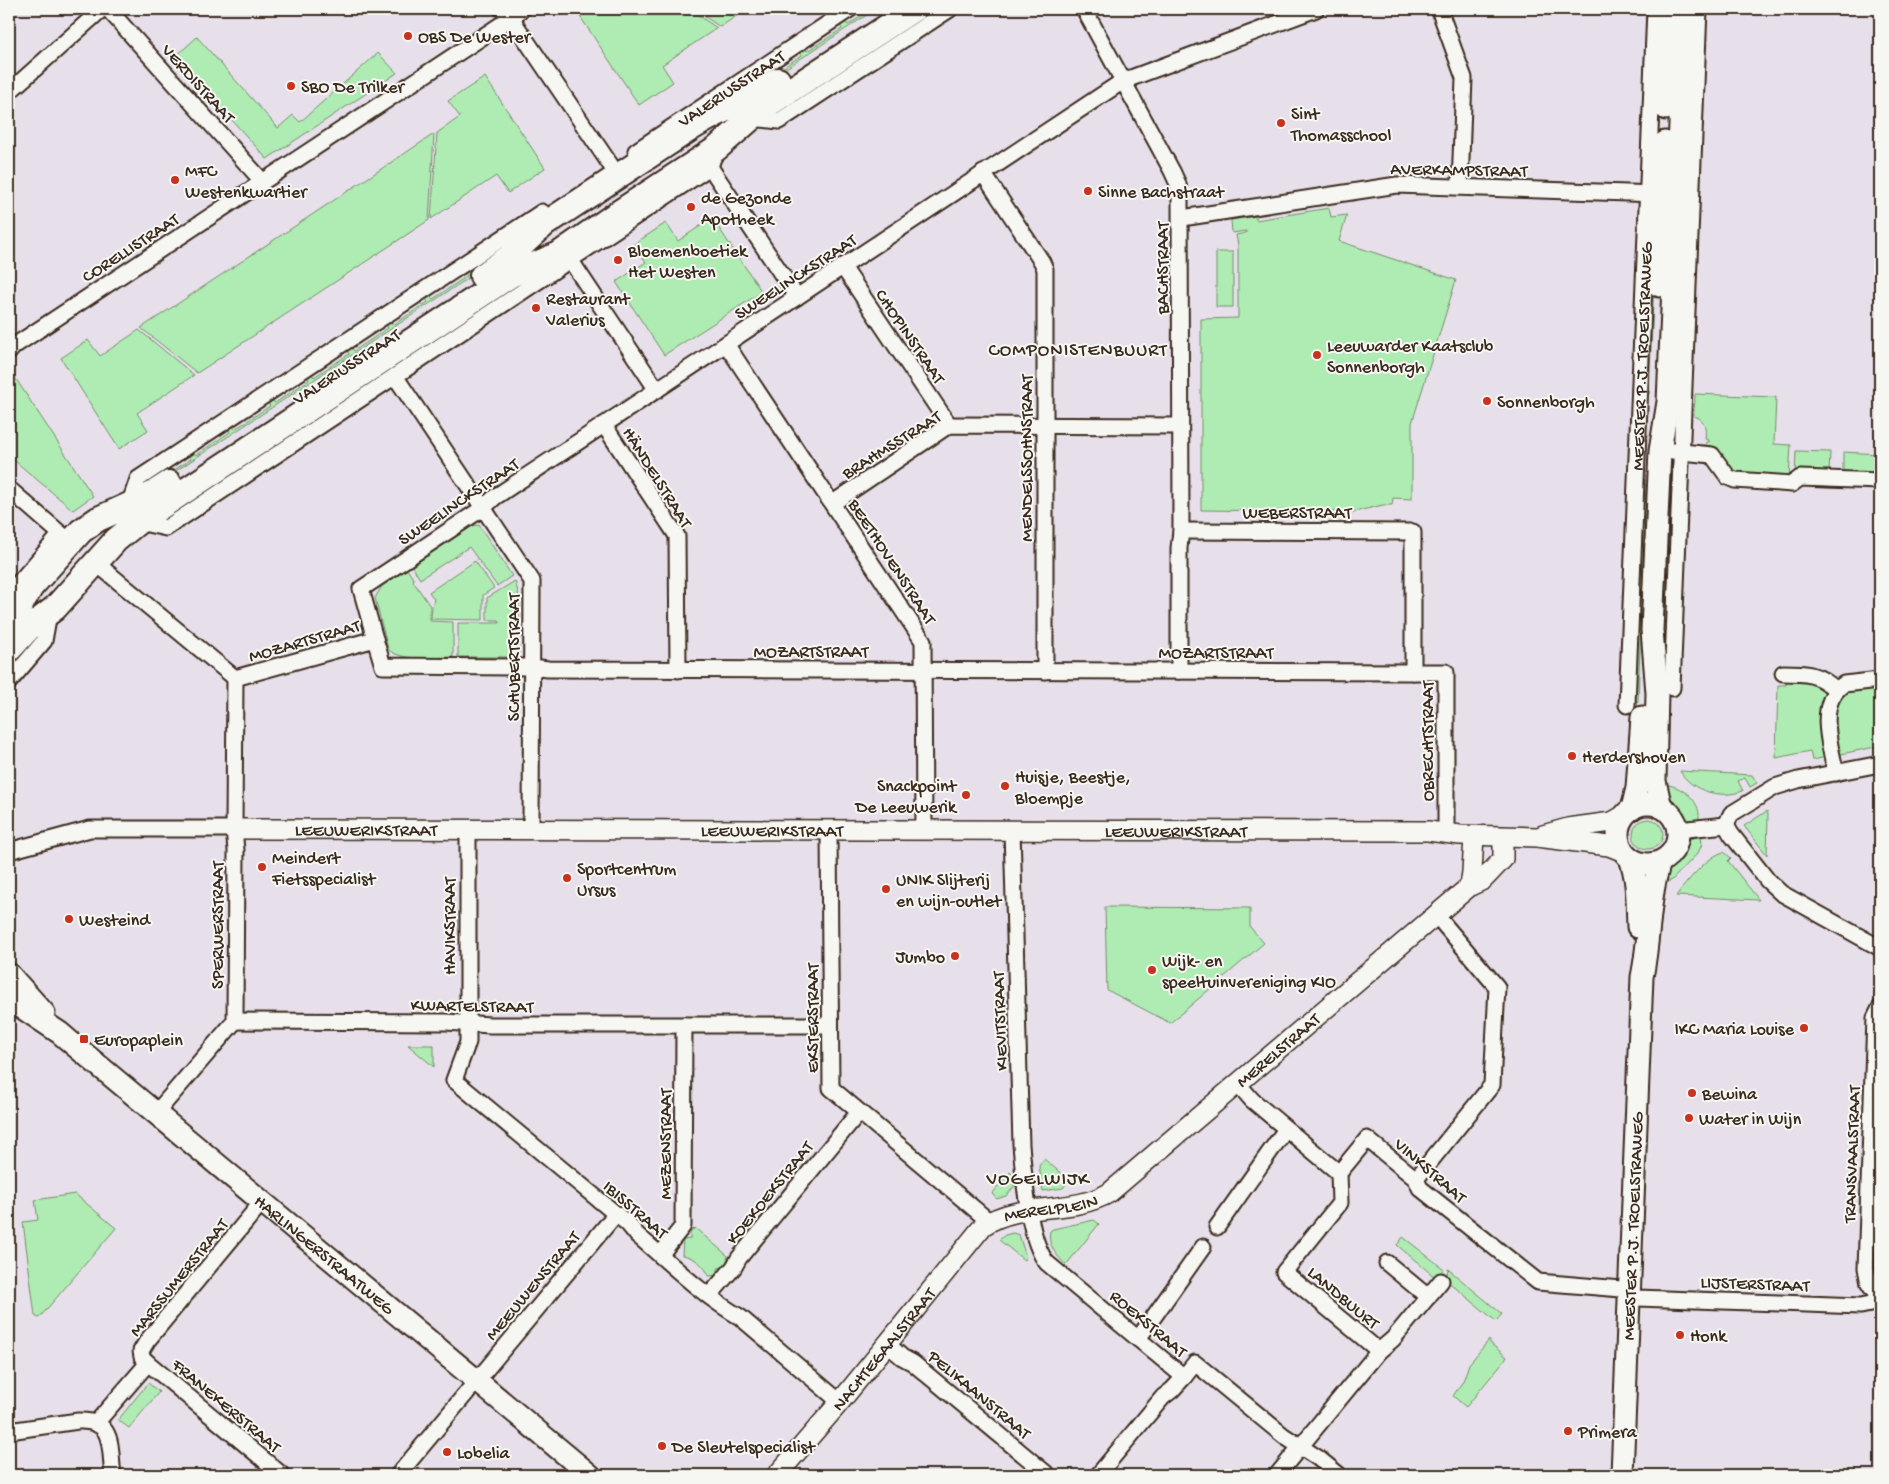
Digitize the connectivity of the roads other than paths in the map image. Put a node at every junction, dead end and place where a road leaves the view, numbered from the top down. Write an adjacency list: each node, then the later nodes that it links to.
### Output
1 (102, 9): 16 (street)
2 (108, 9): 22 (street, VERDISTRAAT)
3 (850, 9): 20 (street, VALERIUSSTRAAT)
4 (886, 9): 18 (main road, VALERIUSSTRAAT)
5 (914, 9): 17 (main road, VALERIUSSTRAAT)
6 (950, 9): 17 (street, VALERIUSSTRAAT)
7 (1084, 9): 15 (street, BACHSTRAAT)
8 (1316, 9): 15 (street, SWEELINCKSTRAAT)
9 (1439, 9): 23 (street)
10 (1655, 9): 24 (street, MEESTER P.J. TROELSTRAWEG)
11 (1670, 9): 24 (main road, MEESTER P.J. TROELSTRAWEG)
12 (1685, 9): 24 (main road, MEESTER P.J. TROELSTRAWEG)
13 (1699, 9): 24 (street, MEESTER P.J. TROELSTRAWEG)
14 (512, 12): 20 (street); 22 (street, CORELLISTRAAT)
15 (1123, 80): 21 (street, SWEELINCKSTRAAT); 26 (street, BACHSTRAAT)
16 (9, 92)
17 (751, 118): 19 (main road, VALERIUSSTRAAT)
18 (690, 129): 19 (main road, VALERIUSSTRAAT); 20 (main road, VALERIUSSTRAAT)
19 (708, 159): 27 (main road, VALERIUSSTRAAT); 29 (street)
20 (614, 171): 25 (main road, VALERIUSSTRAAT)
21 (983, 174): 28 (street, SWEELINCKSTRAAT); 36 (street, MENDELSSOHNSTRAAT)
22 (263, 182): 31 (street, CORELLISTRAAT)
23 (1460, 186): 24 (street, AVERKAMPSTRAAT); 26 (street, AVERKAMPSTRAAT)
24 (1670, 194): 38 (main road, MEESTER P.J. TROELSTRAWEG); 39 (street, MEESTER P.J. TROELSTRAWEG); 67 (street, MEESTER P.J. TROELSTRAWEG)
25 (555, 213): 27 (main road, VALERIUSSTRAAT); 44 (main road, VALERIUSSTRAAT)
26 (1182, 218): 37 (street, BACHSTRAAT)
27 (567, 255): 32 (street, VALERIUSSTRAAT); 33 (street); 44 (main road, VALERIUSSTRAAT)
28 (843, 267): 29 (street, SWEELINCKSTRAAT); 35 (street, CHOPINSTRAAT)
29 (797, 297): 30 (street, SWEELINCKSTRAAT)
30 (726, 344): 33 (street, SWEELINCKSTRAAT); 42 (street, BEETHOVENSTRAAT)
31 (11, 346)
32 (395, 376): 43 (street, SCHUBERTSTRAAT); 44 (street, VALERIUSSTRAAT)
33 (657, 390): 34 (street, SWEELINCKSTRAAT)
34 (604, 425): 43 (street, SWEELINCKSTRAAT); 56 (street, HÄNDELSTRAAT)
35 (949, 425): 36 (street, BRAHMSSTRAAT); 42 (street, BRAHMSSTRAAT)
36 (1045, 426): 37 (street, BRAHMSSTRAAT); 58 (street, MENDELSSOHNSTRAAT)
37 (1180, 426): 45 (street, BACHSTRAAT)
38 (1660, 451): 39 (street); 67 (main road, MEESTER P.J. TROELSTRAWEG)
39 (1682, 452): 40 (street); 65 (street, MEESTER P.J. TROELSTRAWEG)
40 (1880, 482)
41 (9, 489): 47 (street)
42 (833, 503): 57 (street, BEETHOVENSTRAAT)
43 (483, 508): 53 (street, SWEELINCKSTRAAT); 55 (street, SCHUBERTSTRAAT)
44 (133, 513): 47 (main road, VALERIUSSTRAAT); 48 (main road, VALERIUSSTRAAT)
45 (1181, 531): 46 (street, WEBERSTRAAT); 59 (street, BACHSTRAAT)
46 (1412, 532): 60 (street, OBRECHTSTRAAT)
47 (68, 540): 48 (main road); 49 (main road); 50 (street, VALERIUSSTRAAT); 52 (main road, VALERIUSSTRAAT)
48 (98, 561): 49 (main road, VALERIUSSTRAAT); 62 (street)
49 (76, 587): 51 (main road, VALERIUSSTRAAT)
50 (9, 594)
51 (49, 613): 54 (main road, VALERIUSSTRAAT); 64 (street)
52 (9, 624)
53 (375, 639): 55 (street, MOZARTSTRAAT); 62 (street, MOZARTSTRAAT)
54 (9, 650)
55 (532, 667): 56 (street, MOZARTSTRAAT); 75 (street, SCHUBERTSTRAAT)
56 (678, 670): 57 (street, MOZARTSTRAAT)
57 (924, 670): 58 (street, MOZARTSTRAAT); 79 (street, BEETHOVENSTRAAT)
58 (1044, 671): 59 (street, MOZARTSTRAAT)
59 (1179, 671): 60 (street, MOZARTSTRAAT)
60 (1413, 672): 80 (street, OBRECHTSTRAAT)
61 (1782, 673): 66 (street)
62 (235, 678): 73 (street, SPERWERSTRAAT)
63 (1880, 680): 66 (street)
64 (9, 682)
65 (1672, 688): 67 (main road)
66 (1836, 690): 69 (street)
67 (1642, 709): 70 (main road, MEESTER P.J. TROELSTRAWEG); 71 (main road, MEESTER P.J. TROELSTRAWEG)
68 (1880, 764): 69 (street)
69 (1836, 773): 72 (street)
70 (1660, 807): 71 (main road); 77 (main road)
71 (1629, 811): 83 (street, LEEUWERIKSTRAAT); 85 (main road)
72 (1726, 825): 77 (street); 89 (street)
73 (234, 829): 74 (street, LEEUWERIKSTRAAT); 84 (street, LEEUWERIKSTRAAT); 94 (street, SPERWERSTRAAT)
74 (468, 829): 75 (street, LEEUWERIKSTRAAT); 95 (street, HAVIKSTRAAT)
75 (531, 830): 78 (street, LEEUWERIKSTRAAT)
76 (1012, 830): 79 (street, LEEUWERIKSTRAAT); 80 (street, LEEUWERIKSTRAAT); 107 (street, KIEVITSTRAAT)
77 (1678, 830): 86 (main road)
78 (829, 831): 79 (street, LEEUWERIKSTRAAT); 97 (street, EKSTERSTRAAT)
79 (924, 831)
80 (1446, 834): 81 (street, LEEUWERIKSTRAAT)
81 (1474, 836): 82 (street, LEEUWERIKSTRAAT); 87 (street)
82 (1503, 836): 83 (street, LEEUWERIKSTRAAT); 87 (street, MERELSTRAAT)
83 (1536, 837): 85 (street, LEEUWERIKSTRAAT)
84 (9, 851)
85 (1627, 855): 86 (main road); 91 (main road, MEESTER P.J. TROELSTRAWEG)
86 (1660, 862): 91 (main road, MEESTER P.J. TROELSTRAWEG)
87 (1470, 886): 88 (street, MERELSTRAAT)
88 (1436, 915): 99 (street, MERELSTRAAT); 104 (street)
89 (1880, 948)
90 (9, 974): 98 (main road, HARLINGERSTRAATWEG)
91 (1642, 977): 115 (main road, MEESTER P.J. TROELSTRAWEG)
92 (9, 999): 98 (main road, HARLINGERSTRAATWEG)
93 (1880, 1008): 118 (street, TRANSVAALSTRAAT)
94 (235, 1021): 95 (street, KWARTELSTRAAT); 101 (street)
95 (468, 1023): 96 (street, KWARTELSTRAAT); 108 (street, IBISSTRAAT)
96 (684, 1025): 97 (street, KWARTELSTRAAT); 112 (street, MEZENSTRAAT)
97 (830, 1025): 100 (street, EKSTERSTRAAT)
98 (60, 1033): 101 (main road, HARLINGERSTRAATWEG)
99 (1238, 1084): 102 (street); 105 (street, MERELSTRAAT)
100 (859, 1112): 109 (street, EKSTERSTRAAT); 116 (street, KOEKOEKSTRAAT)
101 (156, 1113): 106 (main road, HARLINGERSTRAATWEG)
102 (1286, 1129): 103 (street); 110 (street)
103 (1339, 1173): 104 (street, VINKSTRAAT); 121 (street, LANDBUURT)
104 (1416, 1179): 115 (street, VINKSTRAAT)
105 (1110, 1193): 107 (street, MERELPLEIN)
106 (262, 1202): 122 (street, MARSSUMERSTRAAT); 124 (main road, HARLINGERSTRAATWEG)
107 (1030, 1211): 109 (street, MERELPLEIN); 119 (street, ROEKSTRAAT)
108 (616, 1214): 112 (street, IBISSTRAAT); 124 (street, MEEUWENSTRAAT)
109 (990, 1222): 120 (street, NACHTEGAALSTRAAT)
110 (1217, 1227)
111 (1203, 1247): 119 (street)
112 (660, 1255): 116 (street, IBISSTRAAT)
113 (1387, 1263): 117 (street)
114 (1441, 1281): 117 (street, LANDBUURT)
115 (1629, 1293): 118 (street, LIJSTERSTRAAT); 138 (main road, MEESTER P.J. TROELSTRAWEG)
116 (709, 1296): 125 (street, IBISSTRAAT)
117 (1428, 1297): 121 (street, LANDBUURT)
118 (1880, 1301)
119 (1138, 1339): 123 (street, ROEKSTRAAT)
120 (887, 1344): 125 (street, NACHTEGAALSTRAAT); 134 (street, PELIKAANSTRAAT)
121 (1379, 1351): 128 (street, LANDBUURT)
122 (148, 1363): 126 (street, MARSSUMERSTRAAT); 130 (street, FRANEKERSTRAAT)
123 (1184, 1377): 128 (street, ROEKSTRAAT); 135 (street)
124 (477, 1381): 131 (street, MEEUWENSTRAAT); 132 (main road, HARLINGERSTRAATWEG)
125 (840, 1402): 133 (street, NACHTEGAALSTRAAT)
126 (96, 1423): 127 (street); 129 (street)
127 (9, 1431)
128 (1300, 1448): 136 (street, LANDBUURT); 137 (street, ROEKSTRAAT)
129 (113, 1475)
130 (282, 1475)
131 (398, 1475)
132 (590, 1475)
133 (777, 1475)
134 (1048, 1475)
135 (1098, 1475)
136 (1277, 1475)
137 (1339, 1475)
138 (1622, 1475)

